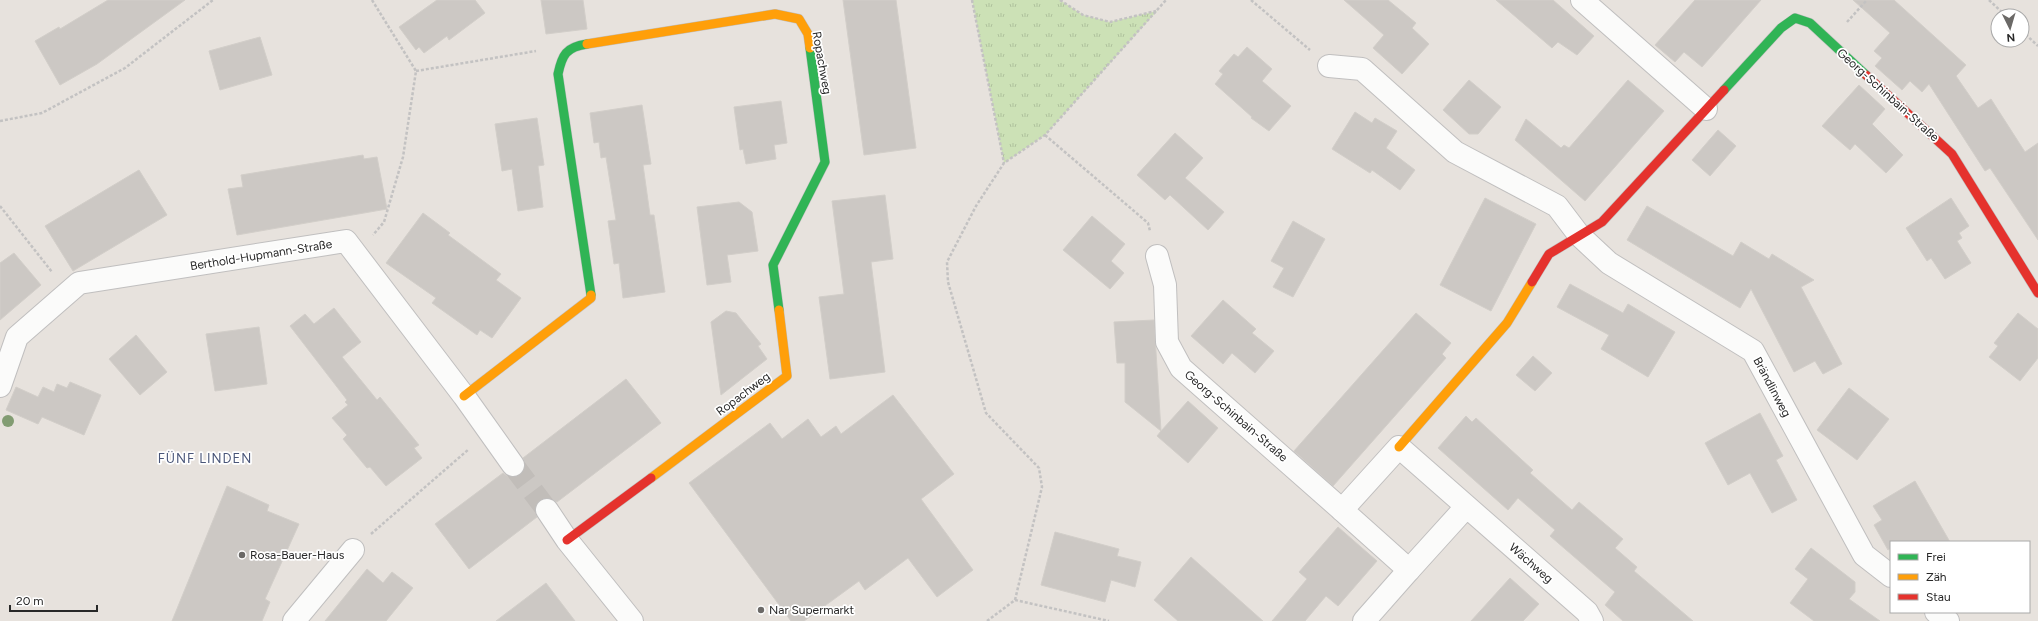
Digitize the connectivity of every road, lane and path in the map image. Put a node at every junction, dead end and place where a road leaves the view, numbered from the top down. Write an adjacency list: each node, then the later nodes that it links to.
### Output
1 (213, 0): 17 (path)
2 (372, 0): 15 (path)
3 (972, 0): 19 (path)
4 (1060, 0): 10 (path)
5 (1166, 0): 10 (path)
6 (1251, 0): 14 (path)
7 (1582, 0): 16 (street)
8 (1989, 0): 9 (path)
9 (1998, 8)
10 (1157, 11): 18 (path)
11 (2030, 38): 12 (path)
12 (2038, 46)
13 (561, 58): 15 (path); 27 (street); 34 (street, Ropachweg)
14 (1329, 66): 21 (street)
15 (416, 71): 22 (path)
16 (1706, 109): 21 (street, Georg-Schinbain-Straße); 25 (street, Georg-Schinbain-Straße)
17 (0, 121)
18 (1045, 135): 19 (path); 23 (path)
19 (1004, 163): 38 (path)
20 (0, 206): 24 (path)
21 (1579, 235): 29 (street, Georg-Schinbain-Straße); 37 (street, Brändlinweg)
22 (357, 255): 24 (street, Berthold-Hupmann-Straße); 27 (street, Berthold-Hupmann-Straße)
23 (1157, 256): 33 (street, Georg-Schinbain-Straße)
24 (68, 292): 26 (street, Berthold-Hupmann-Straße)
25 (2038, 293)
26 (0, 386)
27 (464, 396): 28 (street, Berthold-Hupmann-Straße)
28 (488, 432): 30 (street, Berthold-Hupmann-Straße); 35 (path)
29 (1399, 447): 31 (street); 33 (street, Georg-Schinbain-Straße)
30 (513, 465)
31 (1466, 507): 36 (street); 45 (street, Wächweg)
32 (546, 510): 34 (street)
33 (1342, 510): 36 (street, Georg-Schinbain-Straße)
34 (567, 540): 41 (street)
35 (353, 550): 40 (street)
36 (1409, 570): 44 (street)
37 (1890, 575)
38 (1015, 600): 42 (path); 43 (path)
39 (1937, 613): 46 (street)
40 (294, 621)
41 (632, 621)
42 (987, 621)
43 (1109, 621)
44 (1364, 621)
45 (1592, 621)
46 (1948, 621)

